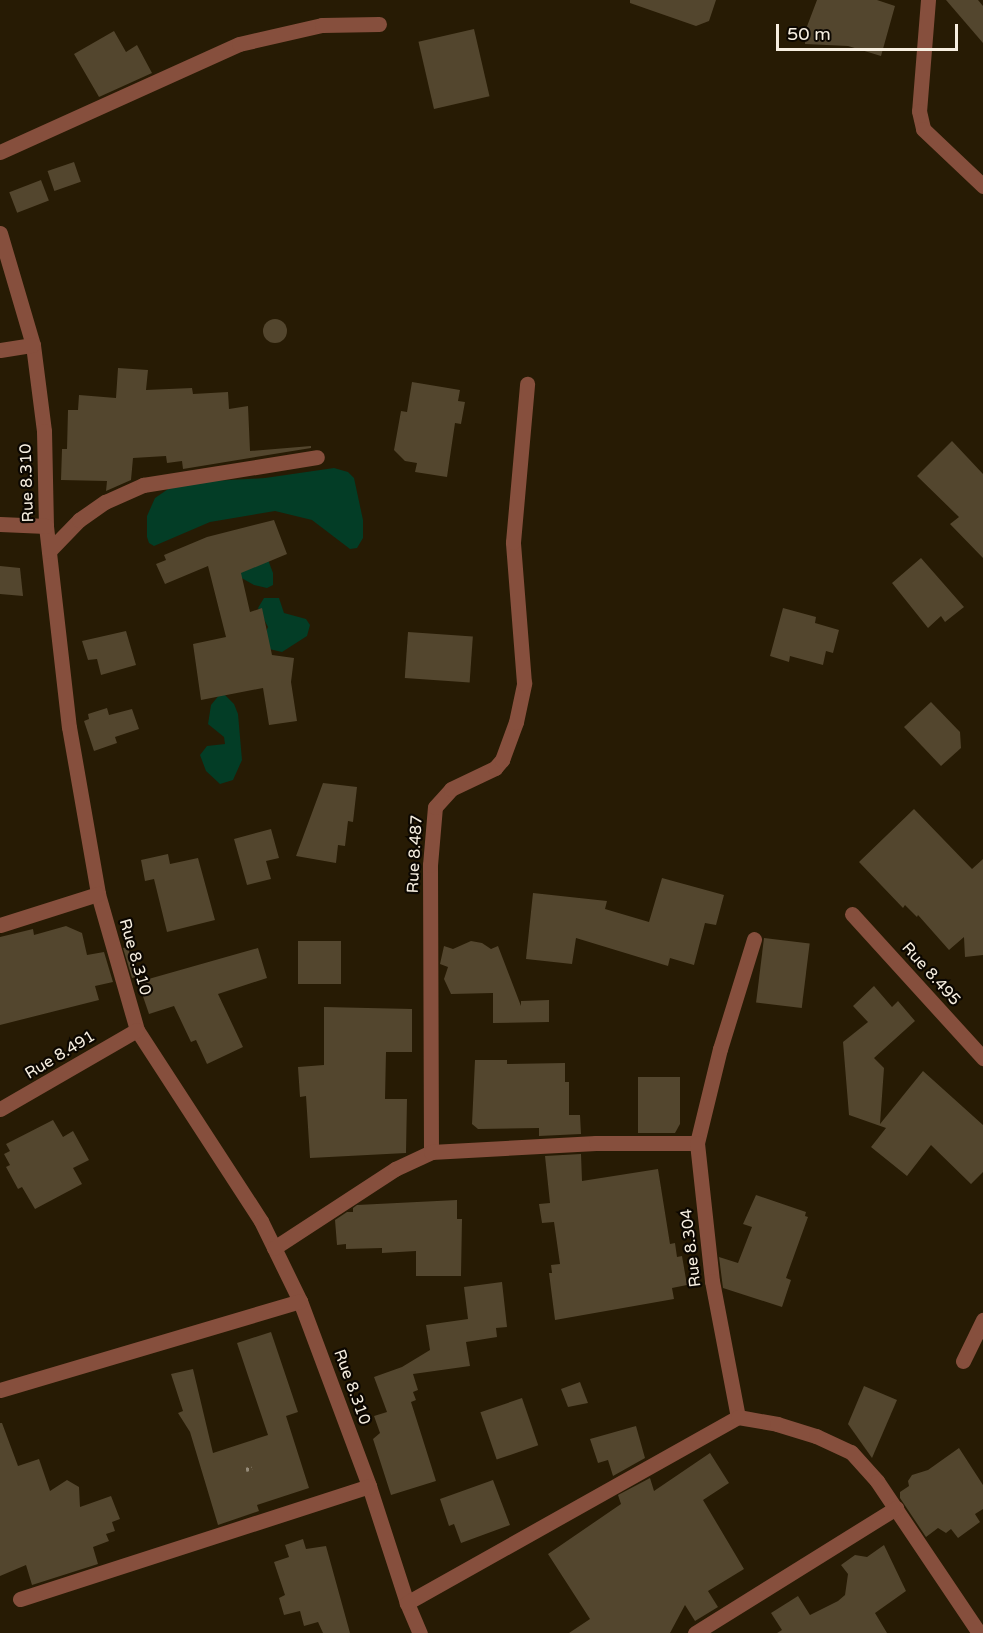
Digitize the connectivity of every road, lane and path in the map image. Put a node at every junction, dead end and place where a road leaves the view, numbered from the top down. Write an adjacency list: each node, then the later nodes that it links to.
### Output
1 (928, 0): 4 (street)
2 (379, 24): 3 (street)
3 (0, 152)
4 (983, 186)
5 (0, 233): 6 (street, Rue 8.310)
6 (33, 345): 7 (street); 11 (street, Rue 8.310)
7 (0, 350)
8 (527, 384): 21 (street, Rue 8.487)
9 (317, 458): 12 (street)
10 (0, 524): 11 (street)
11 (46, 526): 12 (street, Rue 8.310)
12 (49, 551): 13 (street, Rue 8.310)
13 (98, 894): 15 (street); 17 (street, Rue 8.310)
14 (852, 914): 18 (street, Rue 8.495)
15 (0, 925)
16 (754, 939): 20 (street, Rue 8.304)
17 (137, 1030): 19 (street, Rue 8.491); 22 (street, Rue 8.310)
18 (983, 1058)
19 (0, 1109)
20 (697, 1143): 21 (street); 27 (street, Rue 8.304)
21 (431, 1152): 22 (street)
22 (274, 1248): 23 (street, Rue 8.310)
23 (300, 1301): 26 (street); 30 (street, Rue 8.310)
24 (983, 1320): 25 (street)
25 (963, 1360)
26 (0, 1390)
27 (738, 1417): 31 (street); 33 (street)
28 (252, 1468): 29 (path)
29 (246, 1470)
30 (369, 1486): 32 (street); 33 (street, Rue 8.310)
31 (896, 1508): 35 (street); 36 (street)
32 (20, 1599)
33 (407, 1603): 34 (street, Rue 8.310)
34 (420, 1633)
35 (695, 1633)
36 (979, 1633)

